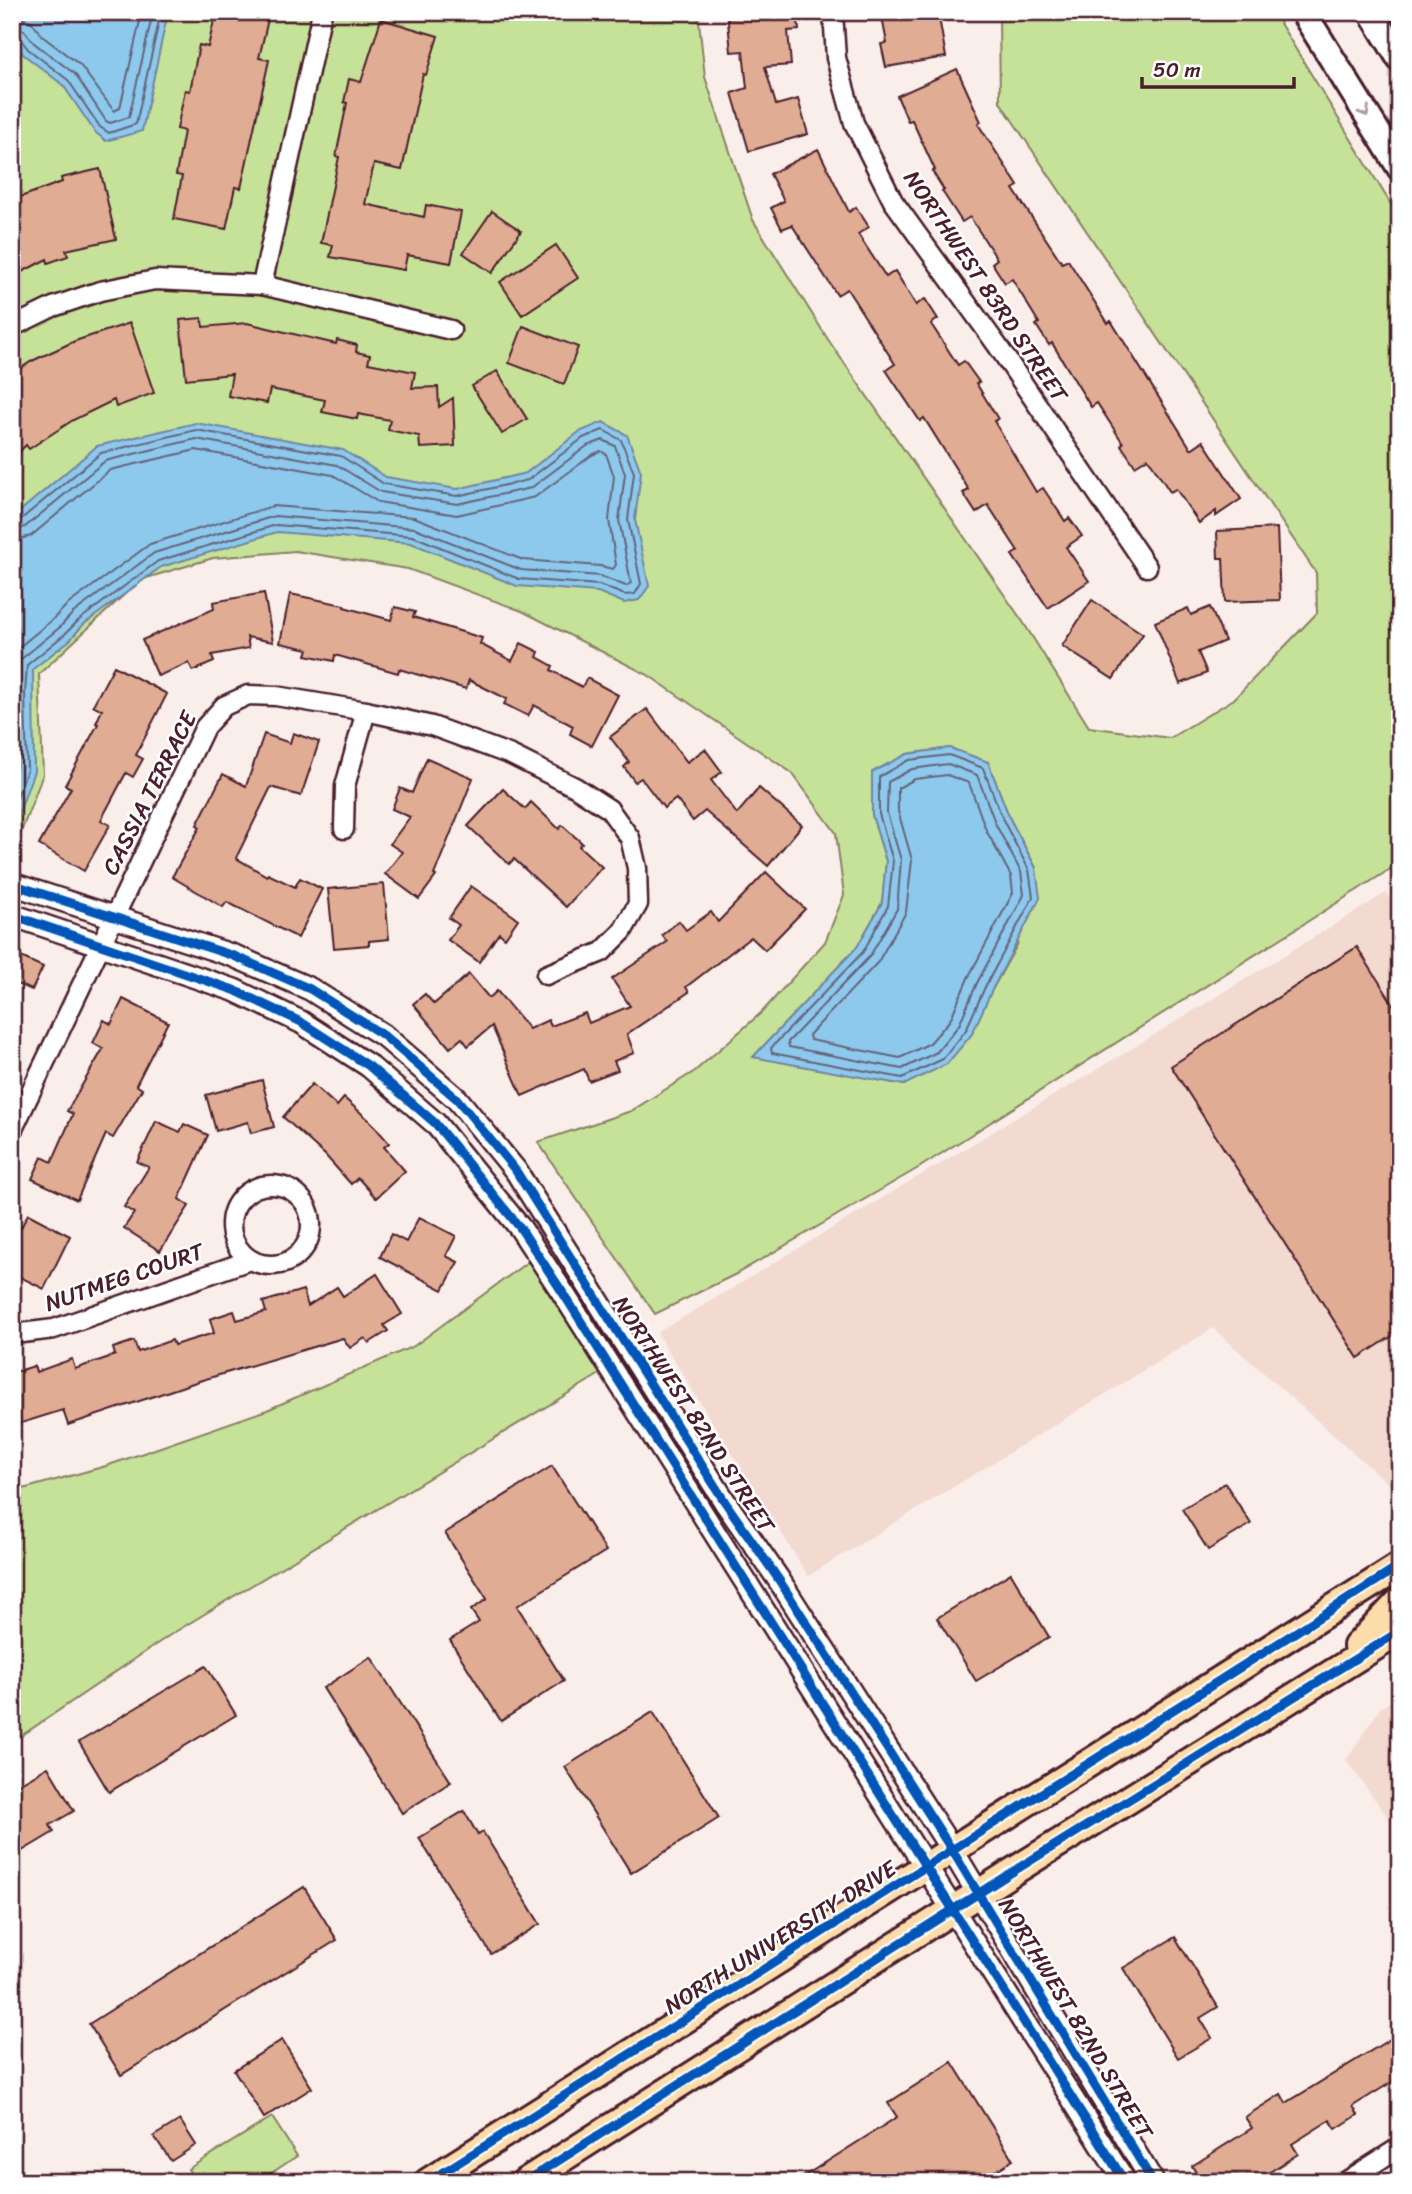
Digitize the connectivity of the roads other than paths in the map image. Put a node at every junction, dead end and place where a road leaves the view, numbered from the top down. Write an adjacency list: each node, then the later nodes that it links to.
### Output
1 (322, 12): 7 (street)
2 (833, 12): 10 (street, NORTHWEST 83RD STREET)
3 (1303, 12): 6 (main road, one-way to 6)
4 (1371, 12): 5 (main road)
5 (1400, 59)
6 (1400, 168)
7 (262, 285): 8 (street); 9 (street)
8 (12, 327)
9 (451, 330)
10 (1147, 567)
11 (366, 710): 12 (street); 15 (street, CASSIA TERRACE); 17 (street, CASSIA TERRACE)
12 (344, 829)
13 (12, 884): 15 (street, NORTHWEST 82ND STREET)
14 (12, 915): 16 (street, NORTHWEST 82ND STREET)
15 (114, 916): 16 (street, CASSIA TERRACE); 25 (street, NORTHWEST 82ND STREET)
16 (100, 944): 18 (street, CASSIA TERRACE); 26 (street, NORTHWEST 82ND STREET)
17 (546, 975)
18 (12, 1131)
19 (250, 1260): 19 (street, NUTMEG COURT); 20 (street, NUTMEG COURT)
20 (12, 1330)
21 (1400, 1566): 25 (main road, NORTH UNIVERSITY DRIVE)
22 (1400, 1601): 24 (main road)
23 (1400, 1631): 24 (main road)
24 (1324, 1679): 27 (main road)
25 (952, 1850): 26 (main road, NORTH UNIVERSITY DRIVE); 27 (street, NORTHWEST 82ND STREET)
26 (925, 1868): 28 (street, NORTHWEST 82ND STREET); 30 (main road, NORTH UNIVERSITY DRIVE)
27 (980, 1894): 28 (main road); 33 (street, NORTHWEST 82ND STREET)
28 (954, 1910): 31 (main road); 32 (street, NORTHWEST 82ND STREET)
29 (1400, 2147): 34 (street)
30 (428, 2182)
31 (524, 2182)
32 (1125, 2182)
33 (1153, 2182)
34 (1345, 2182)

